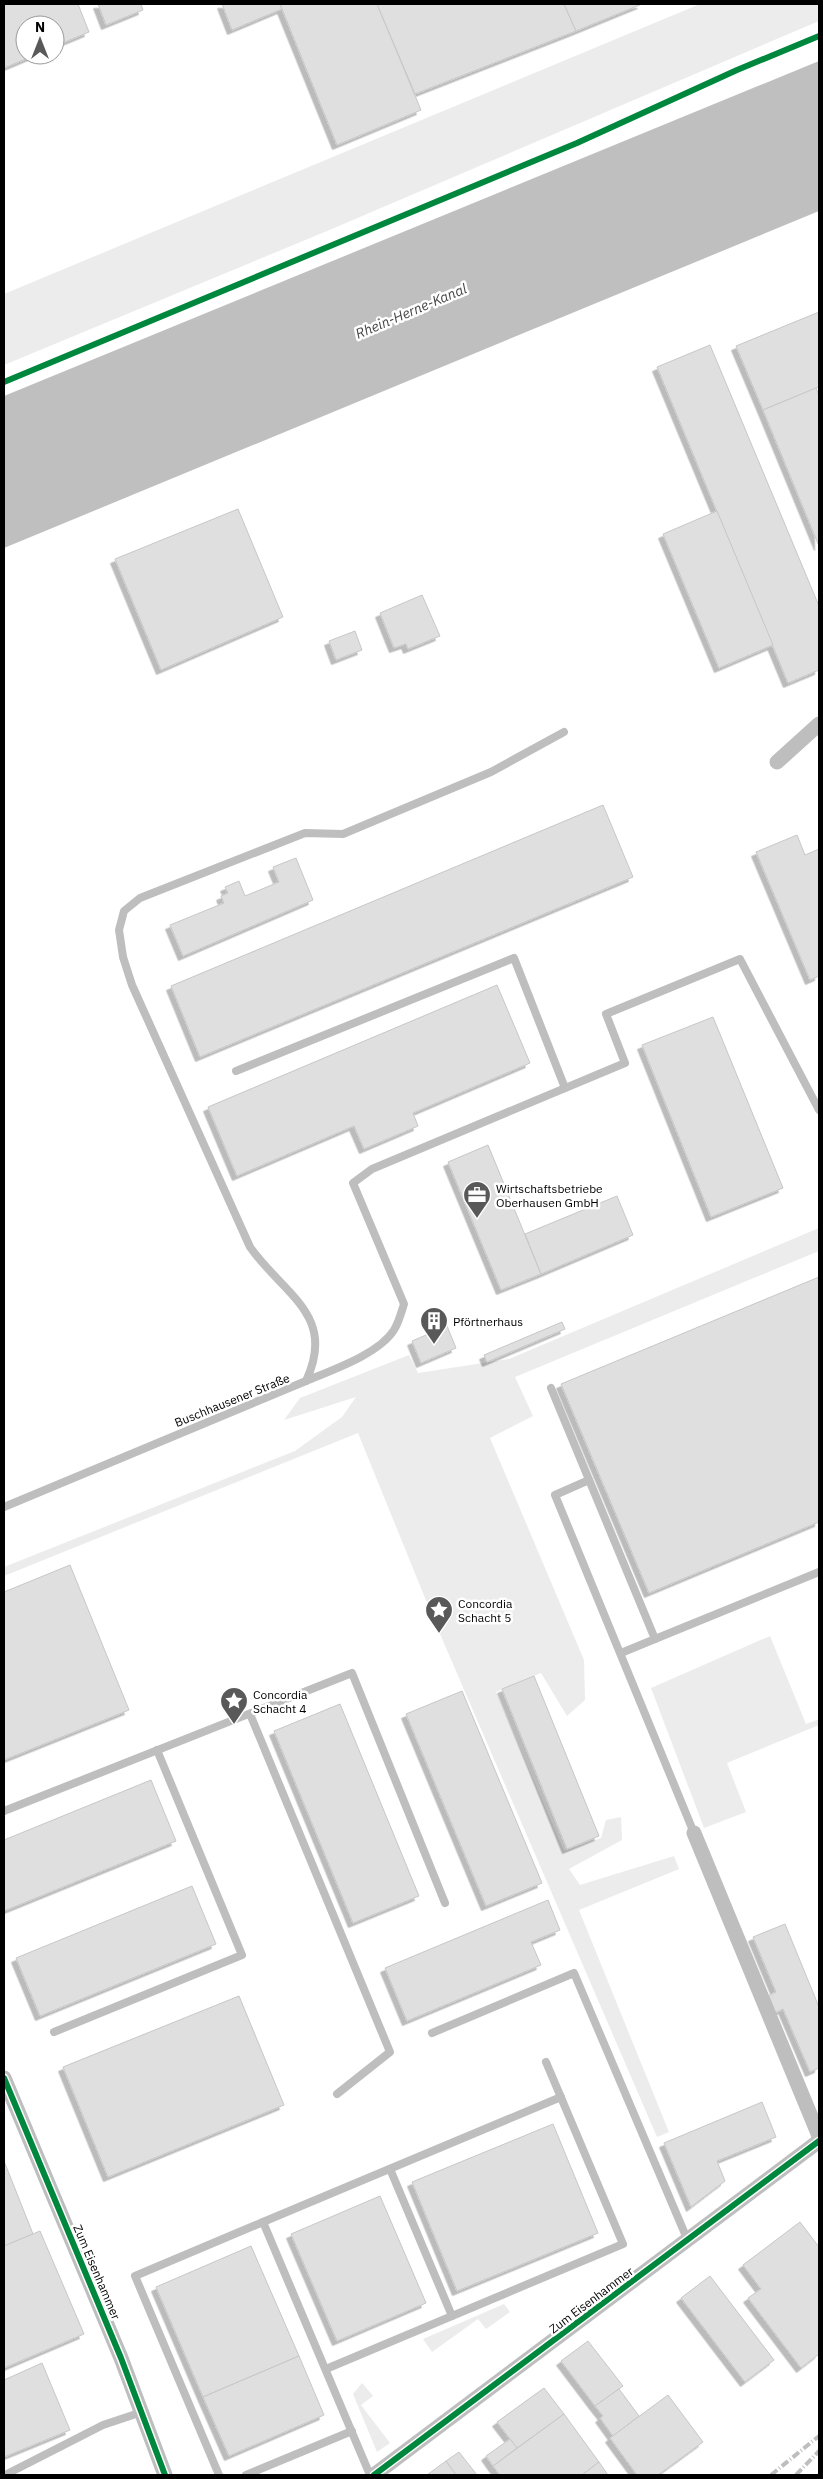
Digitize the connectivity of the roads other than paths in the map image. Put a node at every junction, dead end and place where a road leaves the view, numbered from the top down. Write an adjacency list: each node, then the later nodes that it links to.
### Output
1 (819, 724): 3 (street)
2 (564, 732): 7 (lane, Buschhausener Straße)
3 (777, 762)
4 (236, 1071): 5 (lane)
5 (566, 1088): 6 (lane); 7 (lane)
6 (819, 1110)
7 (306, 1382): 10 (lane, Buschhausener Straße)
8 (551, 1388): 9 (lane)
9 (590, 1480): 12 (lane); 13 (lane)
10 (4, 1507)
11 (819, 1572): 12 (lane)
12 (655, 1639): 13 (lane)
13 (621, 1653): 17 (lane)
14 (250, 1714): 15 (lane); 18 (lane); 23 (lane)
15 (157, 1750): 16 (lane); 19 (lane)
16 (4, 1811)
17 (694, 1833): 25 (street)
18 (445, 1903)
19 (54, 2032)
20 (432, 2033): 29 (lane)
21 (546, 2062): 24 (lane)
22 (4, 2078): 32 (street, Zum Eisenhammer)
23 (337, 2094)
24 (561, 2097): 27 (lane); 30 (lane)
25 (819, 2136)
26 (819, 2142): 29 (street, Zum Eisenhammer)
27 (390, 2169): 28 (lane); 30 (lane)
28 (263, 2222): 31 (lane); 36 (lane)
29 (688, 2241): 39 (street, Zum Eisenhammer)
30 (452, 2316): 31 (lane)
31 (326, 2369): 33 (lane)
32 (142, 2412): 34 (lane); 35 (street, Zum Eisenhammer)
33 (352, 2431): 37 (lane); 38 (lane)
34 (5, 2475)
35 (165, 2475)
36 (218, 2475)
37 (246, 2475)
38 (370, 2475)
39 (374, 2475)

